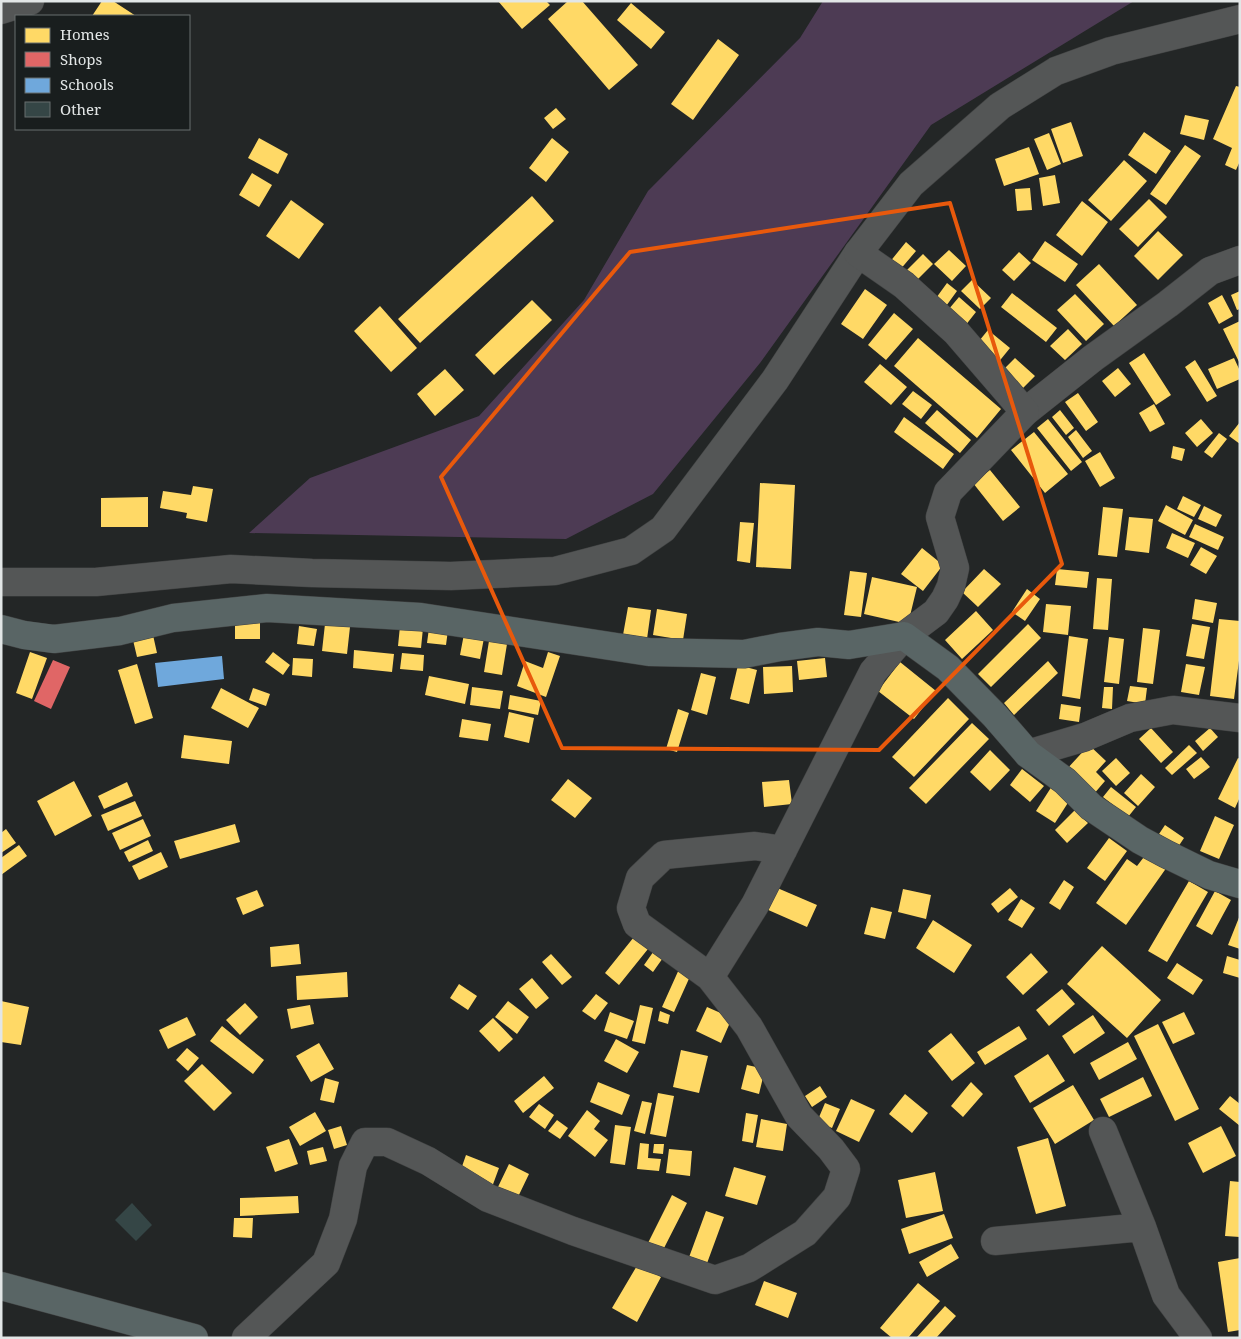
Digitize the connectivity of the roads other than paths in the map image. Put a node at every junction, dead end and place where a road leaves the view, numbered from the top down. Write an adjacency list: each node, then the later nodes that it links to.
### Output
1 (30, 1): 2 (street)
2 (1, 10)
3 (1240, 19): 4 (street)
4 (858, 253): 6 (street); 7 (street)
5 (1240, 260): 6 (street)
6 (1025, 412): 9 (street)
7 (1, 582)
8 (1, 629): 9 (main road)
9 (904, 636): 11 (main road); 12 (street)
10 (1240, 718): 11 (street)
11 (1028, 754): 13 (main road)
12 (783, 850): 14 (street); 14 (street)
13 (1240, 884)
14 (710, 977): 20 (street)
15 (1103, 1131): 16 (street)
16 (1142, 1227): 17 (street); 21 (street)
17 (995, 1241)
18 (1, 1286): 19 (main road)
19 (194, 1338)
20 (246, 1338)
21 (1198, 1338)

